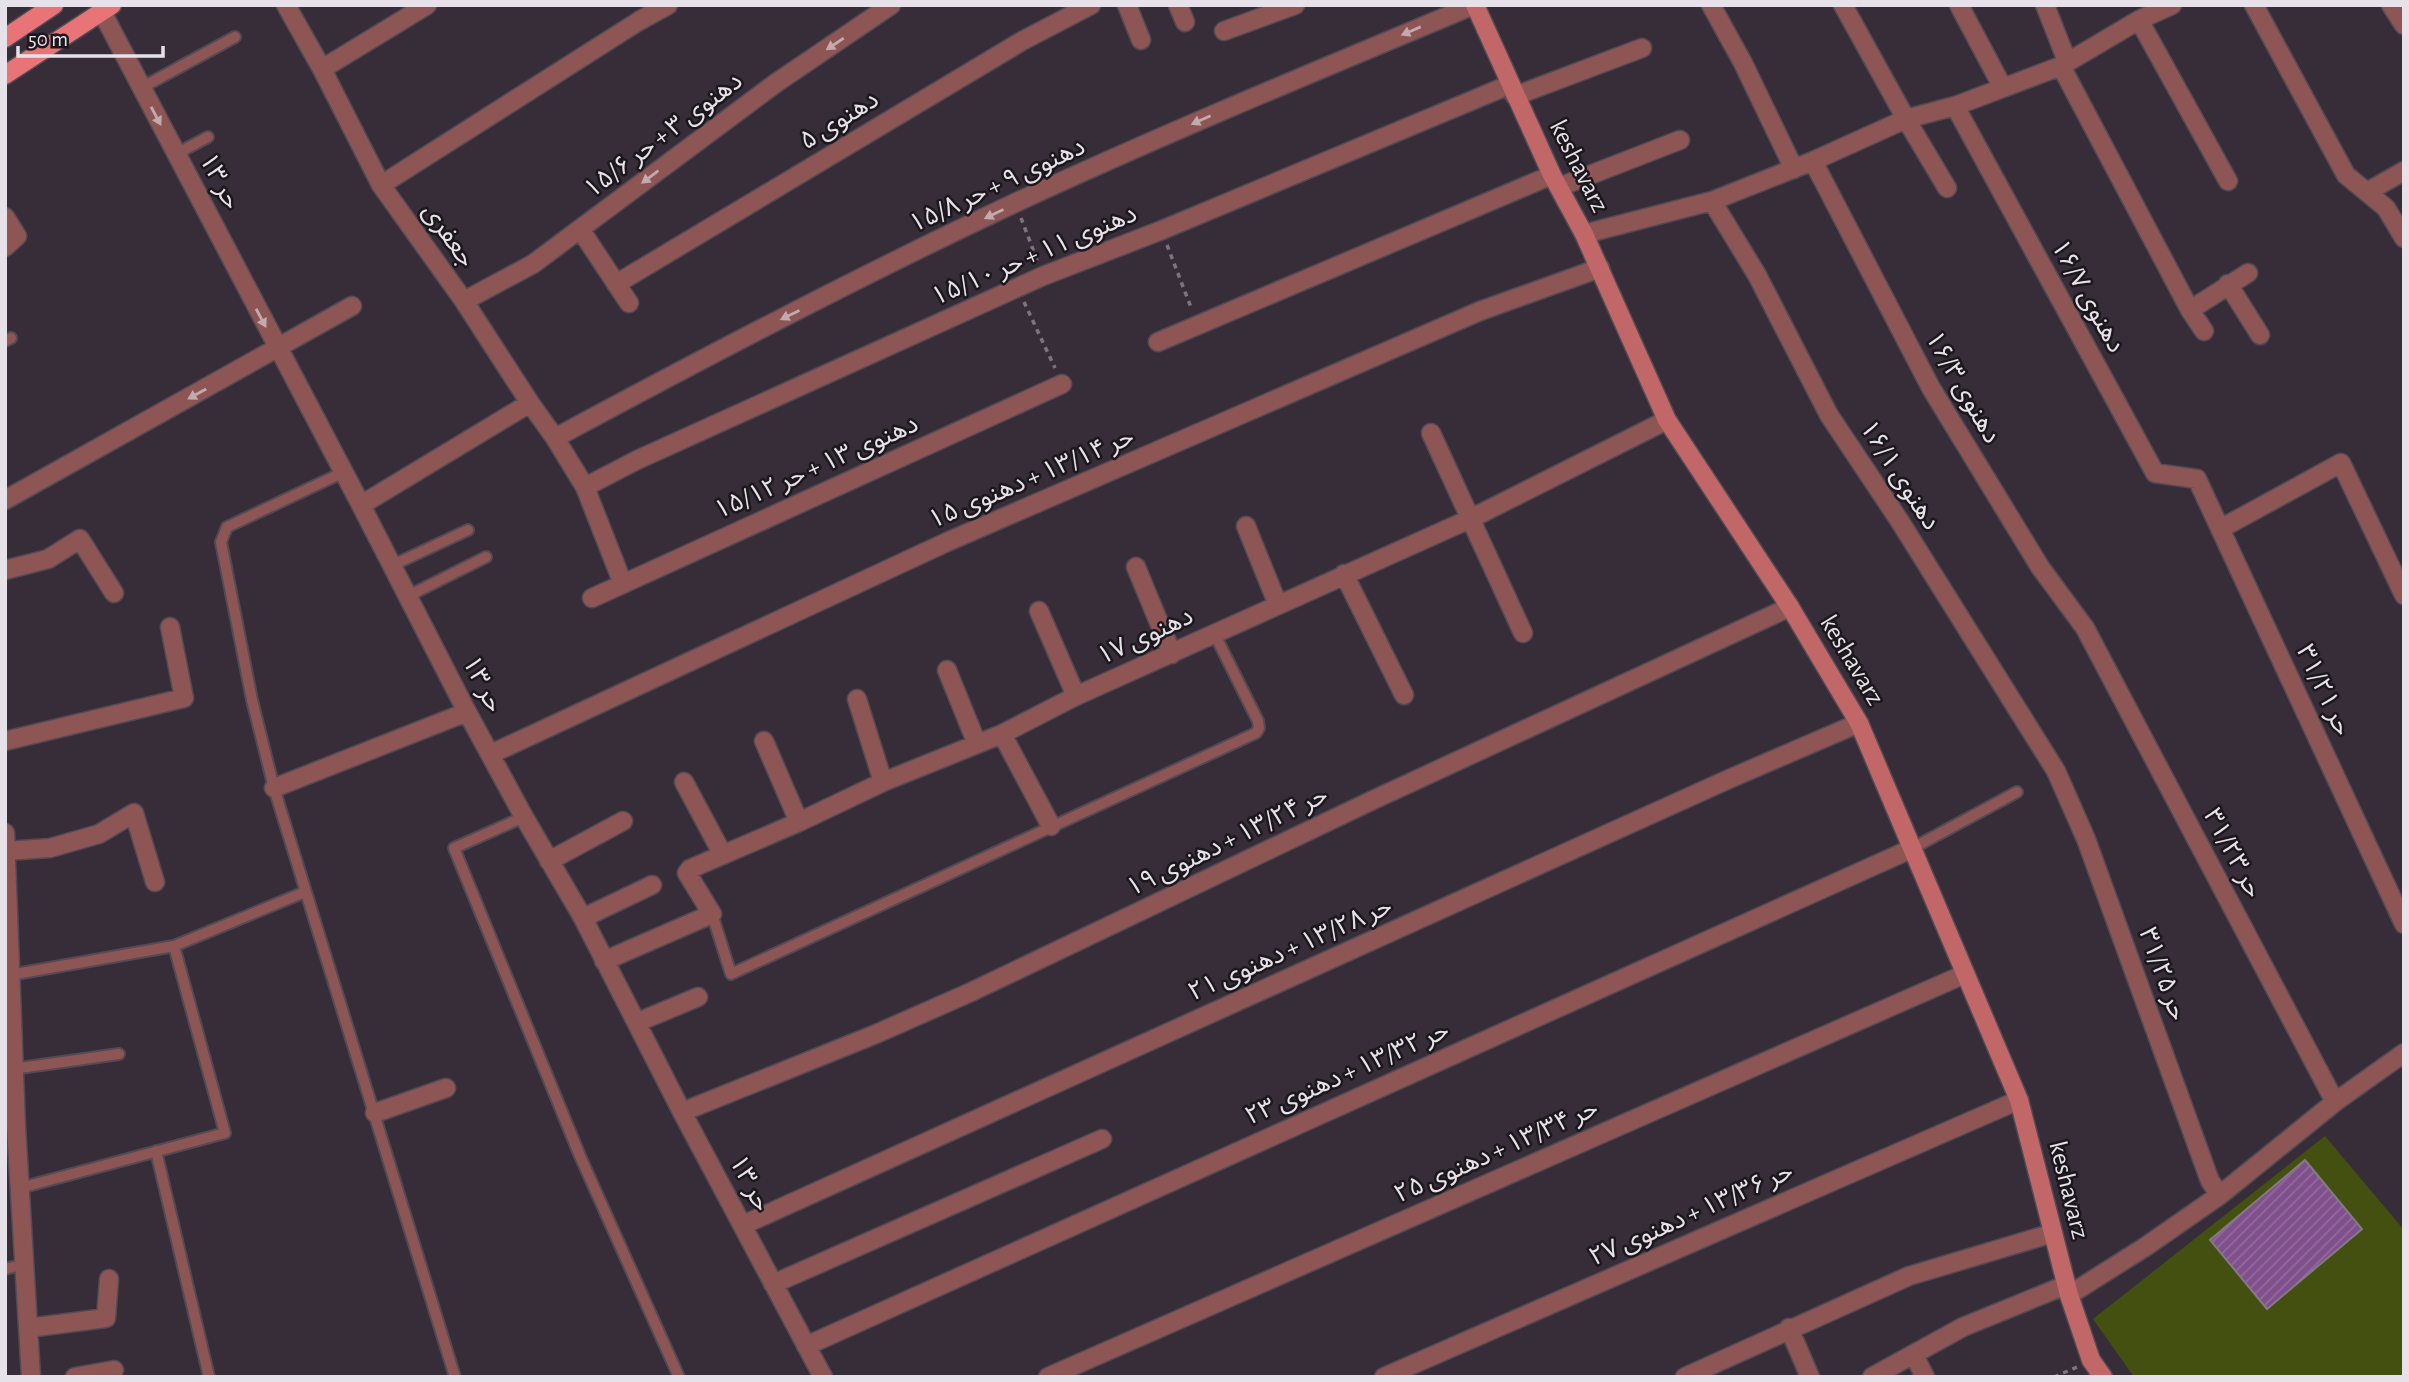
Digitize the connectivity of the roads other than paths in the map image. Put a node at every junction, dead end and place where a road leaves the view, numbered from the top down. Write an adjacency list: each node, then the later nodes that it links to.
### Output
1 (54, 5): 23 (main road)
2 (286, 5): 28 (street, جعفری)
3 (427, 5): 28 (street)
4 (668, 5): 43 (street)
5 (891, 5): 48 (street, دهنوی ۳ + حر ۱۵/۶, one-way to 48)
6 (1091, 5): 54 (street, دهنوی ۵)
7 (1127, 5): 25 (street)
8 (1178, 5): 20 (street)
9 (1295, 5): 22 (street)
10 (1474, 5): 32 (street, keshavarz); 68 (street, دهنوی ۹ + حر ۱۵/۸, one-way to 68)
11 (1711, 5): 39 (street)
12 (1843, 5): 34 (street)
13 (1959, 5): 31 (street)
14 (2045, 5): 27 (street)
15 (2172, 5): 19 (street)
16 (2254, 5): 45 (street)
17 (2391, 5): 21 (street)
18 (107, 9): 29 (main road); 30 (street, حر ۱۳)
19 (2139, 20): 27 (street); 42 (street)
20 (1185, 23)
21 (2404, 25)
22 (1224, 31)
23 (7, 33)
24 (235, 37): 30 (lane)
25 (1141, 40)
26 (1642, 48): 32 (street, دهنوی ۱۱ + حر ۱۵/۱۰)
27 (2064, 63): 31 (street); 59 (street)
28 (322, 69): 43 (street, جعفری)
29 (5, 75)
30 (141, 88): 37 (street, حر ۱۳, one-way to 37)
31 (2003, 88): 33 (street)
32 (1512, 90): 41 (street, keshavarz); 71 (street, دهنوی ۱۱ + حر ۱۵/۱۰)
33 (1955, 106): 34 (street); 70 (street, دهنوی ۱۶/۷)
34 (1906, 119): 38 (street); 44 (street)
35 (208, 137): 37 (lane)
36 (1680, 140): 41 (street)
37 (176, 154): 63 (street, حر ۱۳, one-way to 63)
38 (1813, 161): 39 (street); 92 (street, دهنوی ۱۶/۳)
39 (1794, 169): 46 (street)
40 (2404, 170): 45 (street)
41 (1556, 181): 49 (street, keshavarz); 62 (street)
42 (2228, 181)
43 (381, 185): 56 (street, جعفری)
44 (1947, 188)
45 (2367, 192): 50 (street)
46 (1712, 201): 49 (street); 107 (street, دهنوی ۱۶/۱)
47 (5, 217): 51 (street)
48 (580, 229): 54 (street); 56 (street, دهنوی ۳ + حر ۱۵/۶)
49 (1584, 234): 52 (street, keshavarz)
50 (2404, 238)
51 (11, 241)
52 (1600, 268): 66 (street, keshavarz); 106 (street, حر ۱۳/۱۴ + دهنوی ۱۵)
53 (2248, 273): 55 (street)
54 (616, 284): 57 (street)
55 (2228, 284): 59 (street); 61 (street)
56 (464, 301): 65 (street, جعفری)
57 (629, 303)
58 (352, 306): 63 (street)
59 (2189, 310): 60 (street)
60 (2204, 331)
61 (2260, 335)
62 (1158, 342)
63 (278, 349): 69 (street, حر ۱۳); 72 (street, one-way to 72)
64 (1062, 384): 83 (street, دهنوی ۱۳ + حر ۱۵/۱۲)
65 (530, 402): 68 (street, جعفری); 73 (street)
66 (1667, 420): 74 (street, دهنوی ۱۷); 89 (street, keshavarz)
67 (1431, 433): 74 (street)
68 (555, 438): 71 (street, جعفری)
69 (344, 472): 73 (street, حر ۱۳); 110 (lane)
70 (2197, 479): 76 (street, حر ۳۱/۲۱)
71 (585, 487): 83 (street, جعفری)
72 (5, 500)
73 (361, 505): 79 (street, حر ۱۳)
74 (1472, 518): 82 (street, دهنوی ۱۷); 94 (street)
75 (1246, 526): 88 (street)
76 (2220, 529): 85 (street); 127 (street, حر ۳۱/۲۱)
77 (468, 530): 79 (lane)
78 (486, 556): 86 (lane)
79 (393, 565): 86 (street, حر ۱۳)
80 (1136, 567): 95 (street)
81 (5, 570): 84 (street)
82 (1344, 574): 88 (street, دهنوی ۱۷); 97 (street)
83 (622, 584): 87 (street, دهنوی ۱۳ + حر ۱۵/۱۲)
84 (114, 593)
85 (2404, 595)
86 (408, 596): 100 (street, حر ۱۳)
87 (592, 598)
88 (1278, 605): 93 (street, دهنوی ۱۷)
89 (1790, 607): 101 (street, keshavarz); 141 (street, حر ۱۳/۲۴ + دهنوی ۱۹)
90 (1039, 611): 98 (street)
91 (170, 627): 103 (street)
92 (2085, 628): 140 (street, حر ۳۱/۲۳)
93 (1214, 633): 95 (street, دهنوی ۱۷); 115 (lane)
94 (1523, 633)
95 (1172, 654): 98 (street, دهنوی ۱۷)
96 (947, 670): 105 (street)
97 (1404, 695)
98 (1076, 696): 102 (street, دهنوی ۱۷)
99 (857, 699): 109 (street)
100 (467, 712): 106 (street, حر ۱۳); 110 (street)
101 (1859, 723): 117 (street, keshavarz); 148 (street, حر ۱۳/۲۸ + دهنوی ۲۱)
102 (1002, 734): 105 (street, دهنوی ۱۷); 115 (street)
103 (5, 741)
104 (764, 741): 114 (street)
105 (976, 744): 109 (street, دهنوی ۱۷)
106 (491, 754): 112 (street, حر ۱۳)
107 (2056, 771): 147 (street, حر ۳۱/۲۵)
108 (684, 782): 119 (street)
109 (883, 782): 114 (street, دهنوی ۱۷)
110 (274, 788): 123 (lane)
111 (2017, 792): 117 (lane)
112 (524, 817): 120 (street, حر ۱۳); 164 (lane)
113 (623, 821): 120 (street)
114 (799, 822): 119 (street, دهنوی ۱۷)
115 (1051, 826): 125 (lane)
116 (5, 833): 118 (street)
117 (1911, 849): 130 (street, keshavarz); 157 (street, حر ۱۳/۳۲ + دهنوی ۲۳)
118 (6, 851): 121 (street); 124 (street)
119 (723, 855): 125 (street, دهنوی ۱۷)
120 (549, 860): 126 (street, حر ۱۳)
121 (155, 882)
122 (652, 885): 126 (street)
123 (305, 892): 128 (lane); 142 (lane)
124 (6, 905): 131 (street)
125 (712, 914): 129 (street)
126 (583, 918): 129 (street, حر ۱۳)
127 (2404, 924)
128 (174, 946): 131 (lane); 145 (lane)
129 (604, 961): 133 (street, حر ۱۳)
130 (1965, 974): 139 (street, keshavarz); 166 (street, حر ۱۳/۳۴ + دهنوی ۲۵)
131 (10, 975): 134 (street)
132 (698, 997): 133 (street)
133 (638, 1022): 141 (street, حر ۱۳)
134 (8, 1026): 137 (street)
135 (2404, 1053): 140 (street)
136 (119, 1054): 137 (lane)
137 (13, 1069): 143 (street)
138 (446, 1088): 142 (street)
139 (2019, 1100): 149 (street, keshavarz); 167 (street, حر ۱۳/۳۶ + دهنوی ۲۷)
140 (2335, 1102): 147 (street)
141 (682, 1112): 148 (street, حر ۱۳)
142 (375, 1113): 163 (lane)
143 (10, 1127): 146 (street)
144 (1102, 1139): 153 (street)
145 (156, 1151): 146 (lane); 162 (lane)
146 (20, 1188): 150 (street)
147 (2220, 1195): 154 (street)
148 (743, 1225): 153 (street, حر ۱۳)
149 (2053, 1233): 154 (street, keshavarz); 156 (street)
150 (25, 1264): 151 (lane); 155 (street)
151 (5, 1269)
152 (109, 1279): 155 (street)
153 (774, 1284): 157 (street, حر ۱۳)
154 (2068, 1290): 158 (street); 172 (street, keshavarz)
155 (29, 1328): 160 (street)
156 (1790, 1328): 168 (street); 169 (street)
157 (806, 1346): 165 (street, حر ۱۳)
158 (1914, 1355): 170 (street); 171 (street)
159 (114, 1370): 161 (street)
160 (31, 1377)
161 (75, 1377)
162 (209, 1377)
163 (456, 1377)
164 (679, 1377)
165 (823, 1377)
166 (1048, 1377)
167 (1384, 1377)
168 (1685, 1377)
169 (1810, 1377)
170 (1872, 1377)
171 (1925, 1377)
172 (2103, 1377)

